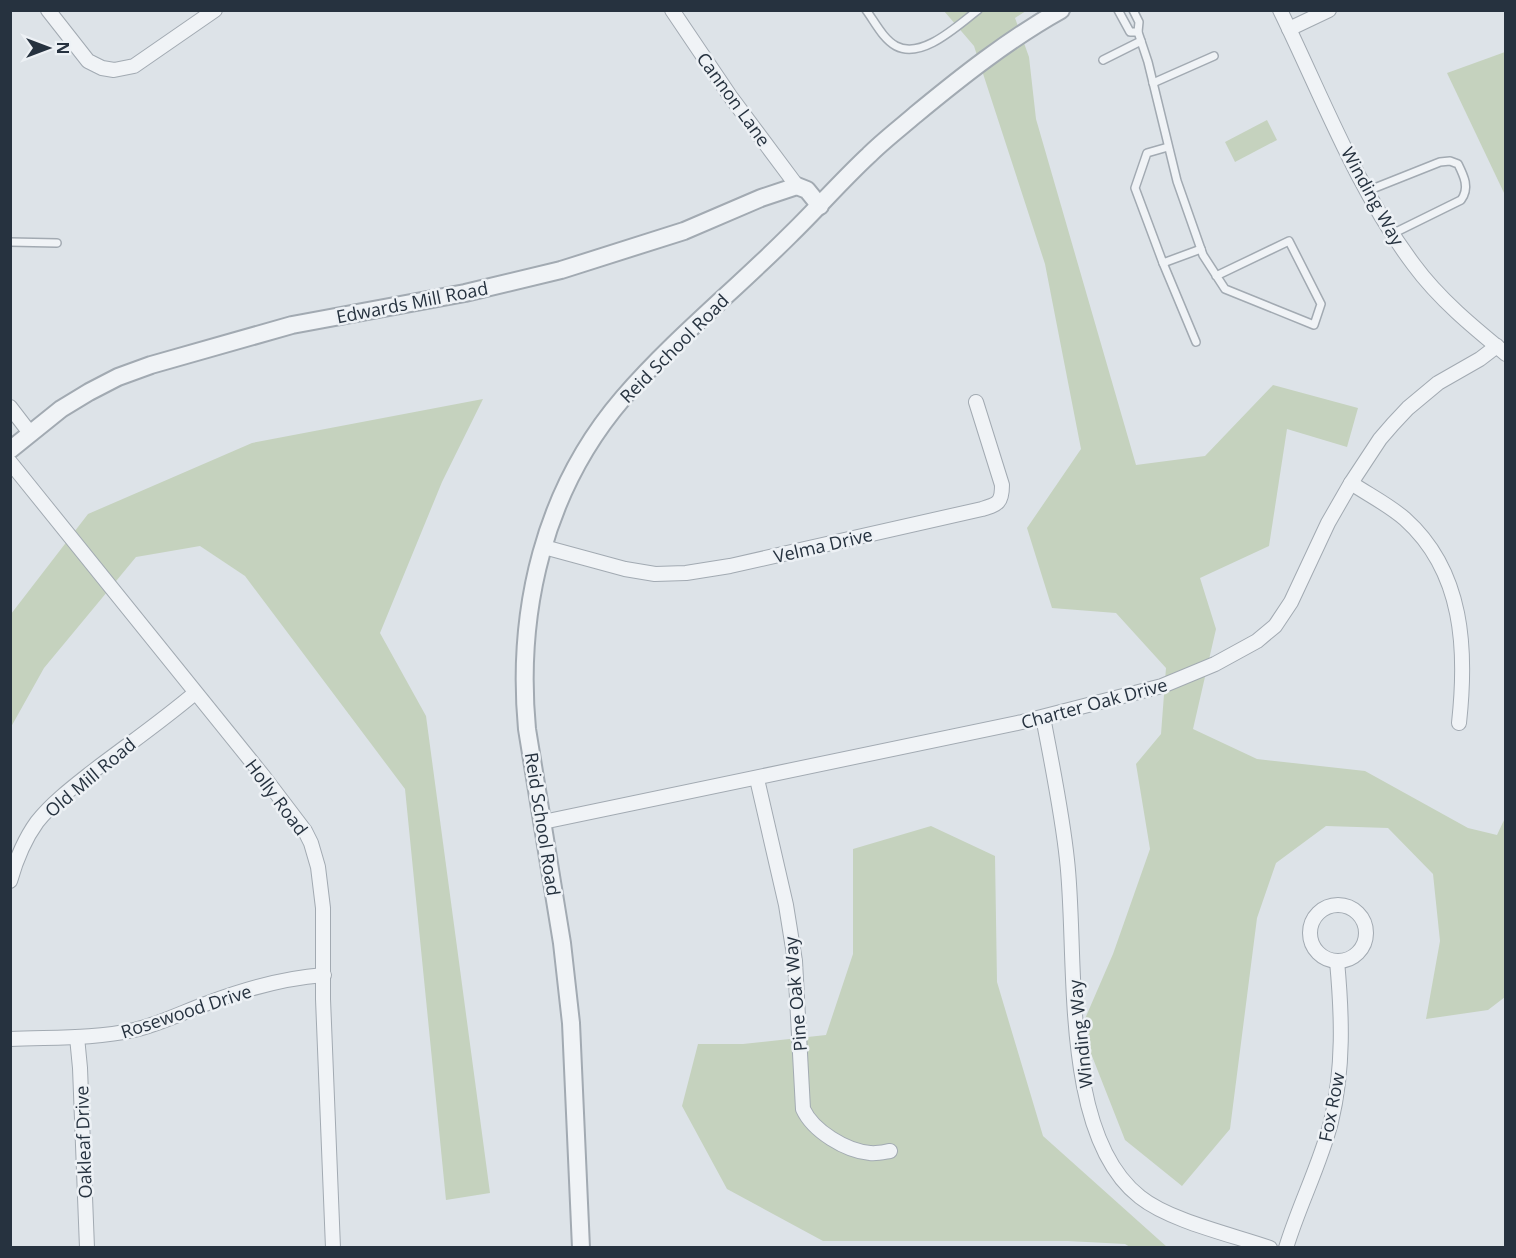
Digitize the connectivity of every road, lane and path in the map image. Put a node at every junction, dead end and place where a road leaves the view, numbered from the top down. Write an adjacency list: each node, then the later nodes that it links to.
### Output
1 (48, 10): 2 (street)
2 (215, 10)
3 (672, 10): 18 (street, Cannon Lane)
4 (866, 10): 5 (lane)
5 (978, 10)
6 (1061, 10): 20 (street, Reid School Road)
7 (1118, 10): 12 (lane)
8 (1133, 10): 12 (lane)
9 (1280, 10): 11 (street, Winding Way)
10 (1329, 10): 11 (street)
11 (1289, 29): 19 (street, Winding Way)
12 (1138, 33): 13 (lane)
13 (1141, 41): 15 (lane); 16 (lane)
14 (1214, 56): 16 (lane)
15 (1103, 60)
16 (1153, 83): 17 (lane)
17 (1168, 147): 24 (lane); 25 (lane)
18 (797, 186): 20 (street); 31 (street, Edwards Mill Road)
19 (1366, 192): 21 (street, Winding Way); 21 (lane)
20 (820, 206): 35 (street, Reid School Road)
21 (1392, 234): 28 (street, Winding Way)
22 (10, 242): 23 (lane)
23 (57, 243)
24 (1201, 249): 25 (lane); 26 (lane)
25 (1163, 263): 27 (lane)
26 (1216, 276): 26 (lane)
27 (1196, 342)
28 (1501, 350): 34 (street, Charter Oak Drive)
29 (976, 402): 35 (street, Velma Drive)
30 (10, 407): 31 (street)
31 (30, 433): 32 (street, Edwards Mill Road)
32 (10, 450)
33 (10, 462): 36 (street, Holly Road)
34 (1351, 483): 37 (street, Charter Oak Drive); 38 (street)
35 (544, 548): 40 (street, Reid School Road)
36 (195, 693): 41 (street, Old Mill Road); 43 (street, Holly Road)
37 (1042, 717): 39 (street, Charter Oak Drive); 50 (street, Winding Way)
38 (1459, 723)
39 (757, 779): 40 (street, Charter Oak Drive); 46 (street, Pine Oak Way)
40 (543, 822): 49 (street, Reid School Road)
41 (10, 881)
42 (1337, 961): 42 (street); 51 (street, Fox Row)
43 (324, 975): 44 (street, Rosewood Drive); 48 (street, Holly Road)
44 (77, 1037): 45 (street, Rosewood Drive); 47 (street, Oakleaf Drive)
45 (10, 1039)
46 (890, 1151)
47 (87, 1248)
48 (333, 1248)
49 (581, 1248)
50 (1270, 1248)
51 (1286, 1248)

